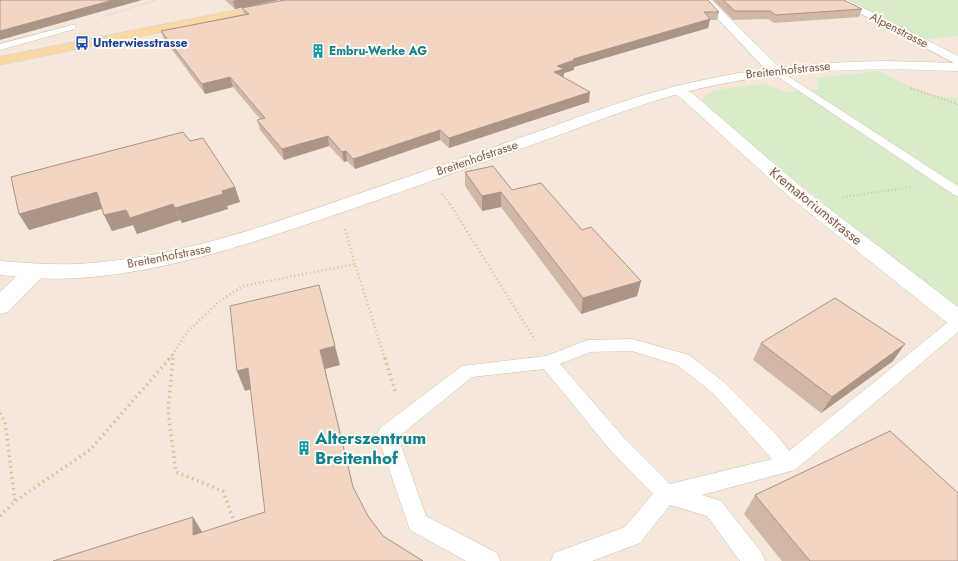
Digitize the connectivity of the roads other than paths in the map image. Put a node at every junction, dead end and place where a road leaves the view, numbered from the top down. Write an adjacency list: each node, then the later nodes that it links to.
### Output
1 (304, 0): 6 (main road)
2 (705, 0): 9 (street)
3 (840, 0): 7 (street, Alpenstrasse)
4 (72, 27): 5 (lane)
5 (0, 47)
6 (0, 61)
7 (958, 61)
8 (958, 67): 9 (street, Breitenhofstrasse)
9 (774, 70): 10 (street, Breitenhofstrasse); 11 (lane)
10 (676, 90): 13 (street, Breitenhofstrasse); 15 (street, Krematoriumstrasse)
11 (958, 192)
12 (0, 268): 13 (street, Breitenhofstrasse)
13 (35, 271): 14 (street)
14 (0, 306)
15 (958, 319)
16 (958, 323): 18 (lane)
17 (548, 362): 18 (lane); 19 (lane); 20 (lane)
18 (788, 464): 19 (lane)
19 (666, 494): 21 (lane); 22 (lane)
20 (489, 561)
21 (562, 561)
22 (754, 561)

